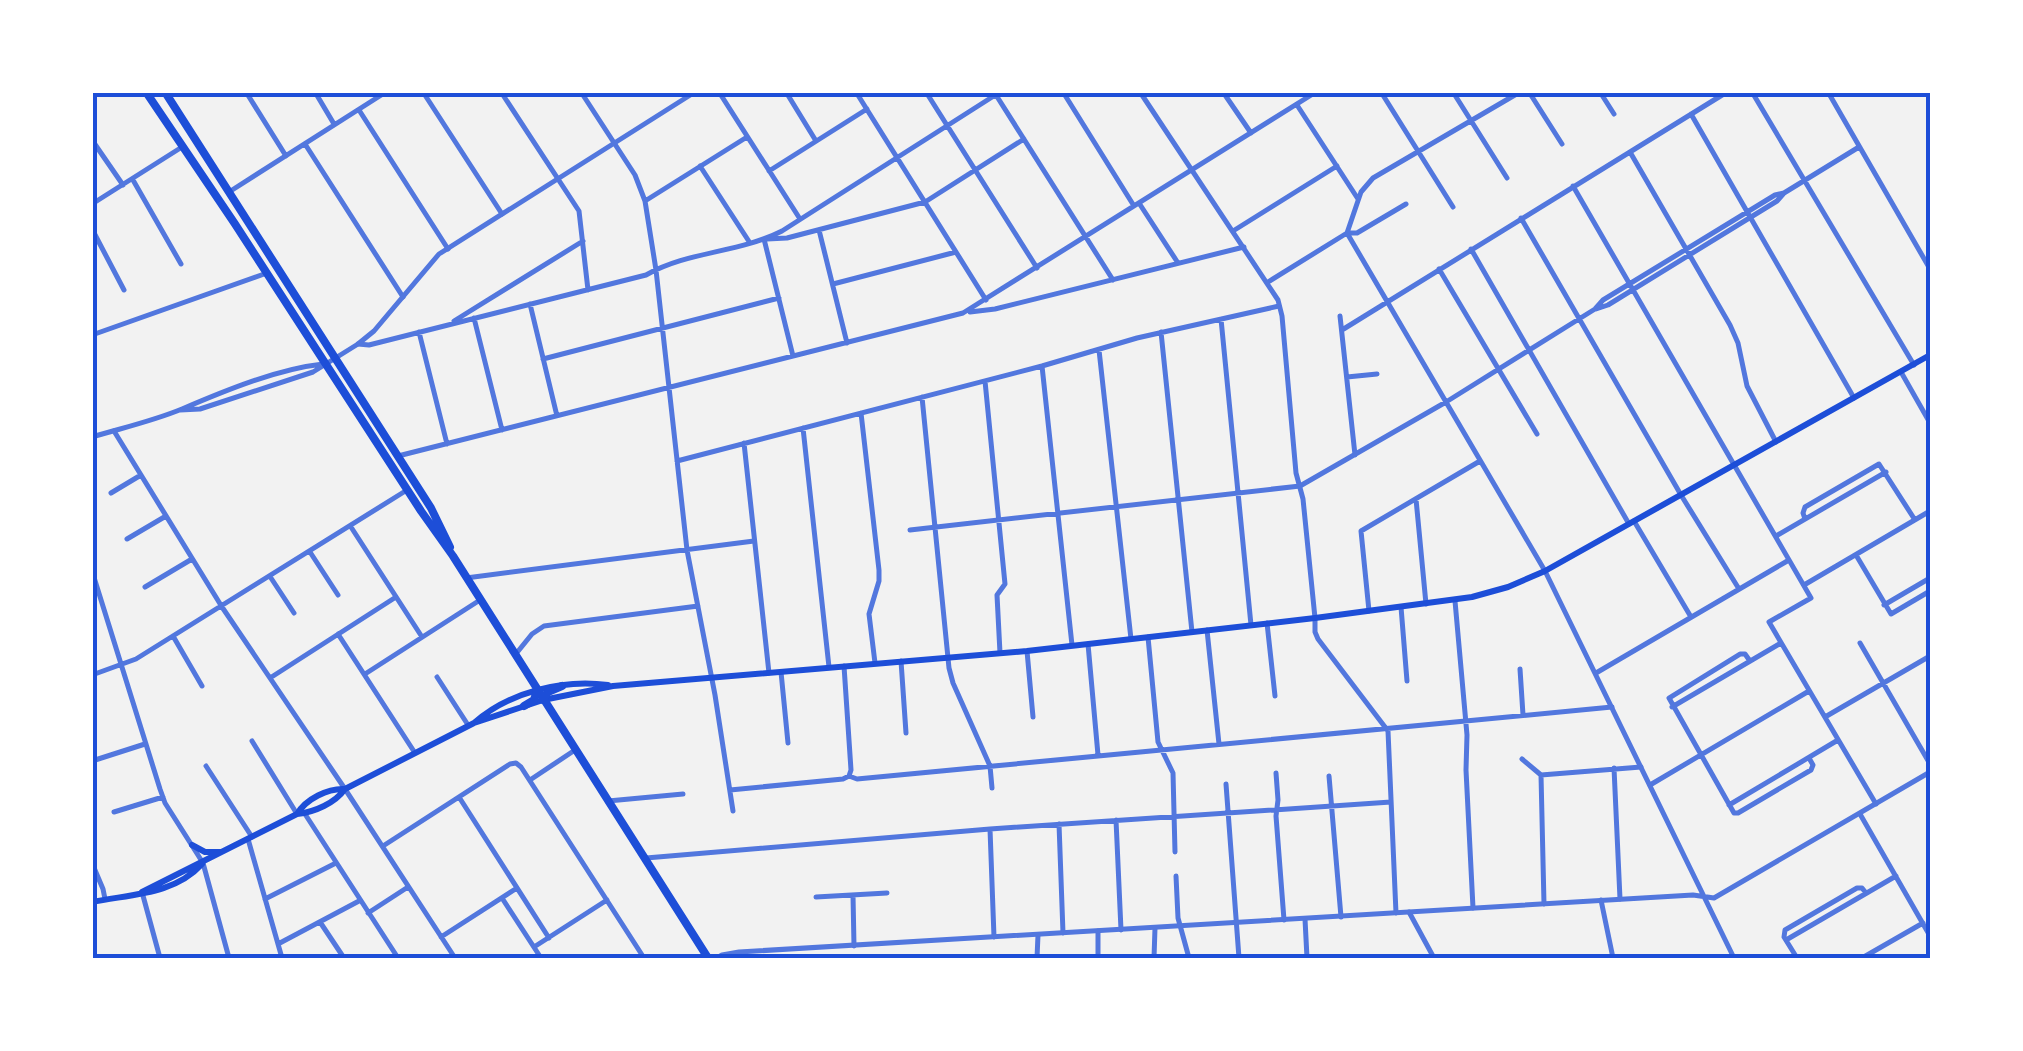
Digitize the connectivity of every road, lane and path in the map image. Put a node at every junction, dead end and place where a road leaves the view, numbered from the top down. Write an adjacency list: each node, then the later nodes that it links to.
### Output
1 (146, 92): 46 (main road)
2 (164, 92): 63 (main road)
3 (246, 92): 50 (street)
4 (315, 92): 36 (street)
5 (423, 92): 71 (street)
6 (501, 92): 59 (street)
7 (582, 92): 44 (street)
8 (674, 92): 29 (street)
9 (694, 92): 29 (street)
10 (719, 92): 39 (street)
11 (786, 92): 42 (street)
12 (856, 92): 32 (street)
13 (926, 92): 37 (street)
14 (1063, 92): 69 (street)
15 (1140, 92): 56 (street)
16 (1223, 92): 38 (street)
17 (1316, 92): 28 (street)
18 (1381, 92): 48 (street)
19 (1453, 92): 35 (street)
20 (1520, 92): 35 (street)
21 (1529, 92): 45 (street)
22 (1600, 92): 33 (street)
23 (1727, 92): 34 (street)
24 (1752, 92): 60 (street)
25 (1828, 92): 47 (street)
26 (385, 93): 31 (street)
27 (997, 93): 37 (street); 40 (street)
28 (1307, 95): 30 (street)
29 (680, 102): 44 (street)
30 (1297, 104): 38 (street); 53 (street)
31 (358, 110): 36 (street); 83 (street)
32 (867, 110): 42 (street); 51 (street)
33 (1614, 114)
34 (1691, 114): 49 (street); 72 (street)
35 (1471, 121): 48 (street); 57 (street)
36 (335, 125): 43 (street)
37 (947, 126): 51 (street); 55 (street)
38 (1252, 133): 56 (street)
39 (747, 136): 52 (street); 54 (street)
40 (1024, 139): 55 (street); 79 (street)
41 (92, 140): 61 (street)
42 (816, 141): 54 (street)
43 (305, 144): 50 (street); 102 (street)
44 (614, 144): 59 (street); 65 (street)
45 (1562, 144)
46 (182, 147): 58 (street); 94 (main road)
47 (1859, 147): 60 (street); 92 (street)
48 (1418, 152): 64 (street); 70 (street)
49 (1630, 152): 62 (street); 87 (street)
50 (286, 156): 63 (street)
51 (897, 158): 66 (street); 74 (street)
52 (700, 166): 65 (street); 82 (street)
53 (1337, 166): 64 (street); 77 (street)
54 (769, 170): 74 (street)
55 (975, 170): 66 (street); 90 (street)
56 (1192, 170): 69 (street); 77 (street)
57 (1507, 178)
58 (133, 179): 61 (street); 88 (street)
59 (558, 179): 71 (street); 81 (street)
60 (1804, 180): 72 (street); 128 (street)
61 (123, 185): 67 (street)
62 (1573, 186): 73 (street); 99 (street)
63 (229, 192): 95 (main road)
64 (1358, 198): 78 (street)
65 (645, 200): 93 (street)
66 (925, 202): 76 (street); 86 (street)
67 (92, 204)
68 (1406, 204): 78 (street)
69 (1137, 205): 79 (street); 89 (street)
70 (1454, 207)
71 (502, 214): 83 (street)
72 (1749, 214): 87 (street); 137 (street)
73 (1521, 218): 85 (street); 111 (street)
74 (800, 219): 80 (street)
75 (92, 228): 100 (street)
76 (819, 230): 80 (street); 98 (street)
77 (1233, 230): 84 (street)
78 (1346, 233): 97 (street); 105 (street)
79 (1086, 237): 90 (street); 96 (street)
80 (764, 239): 82 (street); 103 (street)
81 (583, 241): 101 (street); 113 (street)
82 (750, 243): 93 (street)
83 (448, 248): 102 (street)
84 (1244, 248): 89 (street); 97 (street)
85 (1472, 249): 91 (street); 122 (street)
86 (956, 252): 98 (street); 104 (street)
87 (1688, 252): 99 (street); 147 (street)
88 (181, 264)
89 (1178, 264): 96 (street)
90 (1037, 268): 104 (street)
91 (1440, 269): 105 (street); 130 (street)
92 (1930, 269)
93 (656, 270): 101 (street); 114 (street)
94 (267, 274): 95 (main road); 118 (street); 127 (main road)
95 (284, 278): 125 (main road)
96 (1113, 280): 108 (street)
97 (1268, 282): 107 (street)
98 (833, 284): 119 (street)
99 (1631, 287): 111 (street); 154 (street)
100 (124, 290)
101 (588, 290): 106 (street)
102 (403, 298): 120 (street)
103 (779, 298): 114 (street); 123 (street)
104 (986, 300): 108 (street)
105 (1387, 302): 115 (street); 138 (street)
106 (530, 304): 110 (street); 126 (street)
107 (1280, 306): 112 (street); 156 (street)
108 (964, 313): 119 (street)
109 (1340, 316): 115 (street)
110 (474, 318): 113 (street); 143 (street)
111 (1579, 318): 122 (street); 160 (street)
112 (1221, 319): 117 (street); 158 (street)
113 (448, 325): 116 (street)
114 (662, 328): 126 (street); 135 (street)
115 (1342, 330): 133 (street)
116 (419, 332): 120 (street); 149 (street)
117 (1161, 332): 121 (street); 162 (street)
118 (92, 335)
119 (847, 343): 123 (street)
120 (358, 344): 125 (street)
121 (1099, 350): 129 (street); 163 (street)
122 (1529, 350): 130 (street); 169 (street)
123 (793, 356): 135 (street)
124 (1930, 356): 128 (main road)
125 (336, 358): 127 (street); 151 (main road)
126 (543, 359): 140 (street)
127 (326, 364): 144 (street); 157 (main road)
128 (1914, 365): 131 (main road)
129 (1042, 366): 134 (street); 165 (street)
130 (1498, 369): 138 (street); 145 (street)
131 (1901, 372): 137 (main road); 141 (street)
132 (1377, 374): 133 (street)
133 (1347, 376): 150 (street)
134 (985, 382): 136 (street); 167 (street)
135 (668, 388): 140 (street); 152 (street)
136 (922, 396): 139 (street); 171 (street)
137 (1854, 398): 147 (main road)
138 (1446, 402): 150 (street); 153 (street)
139 (861, 412): 142 (street); 225 (street)
140 (557, 416): 143 (street)
141 (1930, 422)
142 (802, 428): 148 (street); 228 (street)
143 (502, 430): 149 (street)
144 (114, 431): 146 (street); 155 (street)
145 (1537, 434)
146 (92, 437)
147 (1776, 442): 154 (main road)
148 (744, 443): 152 (street); 175 (street)
149 (447, 444): 151 (street)
150 (1355, 454): 156 (street)
151 (398, 456): 179 (main road)
152 (677, 461): 176 (street)
153 (1480, 461): 161 (street); 183 (street)
154 (1734, 465): 160 (main road); 173 (street)
155 (141, 475): 159 (street); 166 (street)
156 (1300, 486): 158 (street); 203 (street)
157 (408, 490): 170 (street); 179 (main road)
158 (1238, 492): 162 (street); 206 (street)
159 (111, 493)
160 (1681, 495): 169 (main road); 190 (street)
161 (1416, 498): 196 (street); 201 (street)
162 (1178, 500): 163 (street); 208 (street)
163 (1116, 506): 165 (street); 213 (street)
164 (1930, 511): 168 (street)
165 (1058, 513): 167 (street); 217 (street)
166 (166, 516): 174 (street); 180 (street)
167 (999, 520): 171 (street); 219 (street)
168 (1915, 520): 173 (street); 178 (street)
169 (1632, 523): 183 (main road); 204 (street)
170 (350, 527): 177 (street); 193 (street)
171 (937, 527): 172 (street); 222 (street)
172 (910, 530)
173 (1775, 536): 181 (street)
174 (128, 539)
175 (754, 540): 176 (street); 230 (street)
176 (687, 550): 185 (street); 198 (street)
177 (310, 552): 184 (street); 192 (street)
178 (1856, 555): 187 (street); 197 (street)
179 (453, 556): 185 (main road)
180 (192, 559): 189 (street); 199 (street)
181 (1789, 560): 187 (street); 190 (street)
182 (92, 570): 188 (street)
183 (1545, 571): 195 (main road); 233 (street)
184 (270, 577): 199 (street); 202 (street)
185 (466, 578): 194 (main road)
186 (1930, 578): 197 (street)
187 (1804, 586): 214 (street)
188 (95, 588): 226 (street)
189 (146, 588)
190 (1739, 589): 204 (street)
191 (1930, 591): 197 (street)
192 (338, 595)
193 (396, 597): 209 (street); 211 (street)
194 (480, 600): 211 (street); 220 (main road)
195 (1455, 601): 196 (main road); 253 (street)
196 (1426, 604): 200 (main road)
197 (1884, 605)
198 (698, 606): 220 (street); 237 (street)
199 (222, 607): 210 (street); 236 (street)
200 (1401, 607): 201 (main road); 238 (street)
201 (1370, 611): 203 (main road)
202 (294, 613)
203 (1315, 618): 205 (main road); 255 (street)
204 (1691, 618): 233 (street)
205 (1267, 623): 206 (main road); 245 (street)
206 (1251, 625): 207 (main road)
207 (1207, 630): 208 (main road); 261 (street)
208 (1192, 632): 212 (main road)
209 (338, 634): 232 (street); 236 (street)
210 (173, 636): 226 (street); 240 (street)
211 (422, 637): 232 (street)
212 (1148, 637): 213 (main road); 263 (street)
213 (1131, 639): 216 (main road)
214 (1781, 642): 224 (street); 244 (street)
215 (1860, 643): 239 (street)
216 (1088, 644): 217 (main road); 265 (street)
217 (1072, 646): 218 (main road)
218 (1026, 650): 219 (main road); 251 (street)
219 (1000, 653): 222 (main road)
220 (515, 656): 243 (main road)
221 (1930, 656): 239 (street)
222 (950, 657): 223 (main road); 272 (street)
223 (901, 661): 225 (main road); 256 (street)
224 (1750, 661): 248 (street); 248 (street)
225 (875, 663): 227 (main road)
226 (121, 666): 234 (street); 260 (street)
227 (844, 666): 228 (main road); 278 (street)
228 (829, 667): 231 (main road)
229 (1520, 670): 250 (street)
230 (768, 672): 231 (main road); 237 (main road)
231 (781, 672): 259 (street)
232 (364, 674): 264 (street)
233 (1596, 674): 249 (street)
234 (92, 675)
235 (437, 677): 254 (street)
236 (270, 678): 284 (street)
237 (712, 678): 242 (main road); 285 (street)
238 (1407, 681)
239 (1883, 684): 252 (street); 270 (street)
240 (202, 686)
241 (562, 686): 242 (main road); 243 (main road); 246 (main road)
242 (613, 686): 246 (main road)
243 (536, 690): 246 (main road); 247 (main road); 254 (main road)
244 (1810, 691): 252 (street); 266 (street)
245 (1275, 696)
246 (543, 700): 247 (main road); 262 (main road)
247 (524, 706): 254 (main road)
248 (1672, 706): 266 (street)
249 (1612, 707): 250 (street); 273 (street)
250 (1523, 715): 253 (street)
251 (1032, 717)
252 (1825, 718): 257 (street)
253 (1466, 720): 255 (street); 331 (street)
254 (471, 724): 264 (main road)
255 (1386, 727): 261 (street); 290 (street)
256 (906, 733)
257 (1838, 740): 267 (street); 291 (street)
258 (252, 741): 297 (street)
259 (788, 743)
260 (145, 744): 269 (street); 287 (street)
261 (1219, 744): 263 (street)
262 (575, 750): 280 (street); 289 (main road)
263 (1160, 750): 265 (street); 300 (street)
264 (415, 753): 284 (main road)
265 (1098, 755): 272 (street)
266 (1700, 755): 282 (street); 292 (street)
267 (1809, 758): 292 (street); 292 (street)
268 (1522, 759): 277 (street)
269 (92, 761)
270 (1930, 764)
271 (206, 766): 304 (street)
272 (990, 766): 278 (street); 283 (street)
273 (1641, 767): 274 (street); 282 (street)
274 (1614, 768): 277 (street); 327 (street)
275 (1930, 772): 291 (street)
276 (1276, 773): 294 (street)
277 (1541, 775): 330 (street)
278 (849, 776): 285 (street)
279 (1329, 776): 293 (street)
280 (530, 780): 288 (street); 325 (street)
281 (1226, 784): 298 (street)
282 (1650, 785): 321 (street)
283 (992, 788)
284 (345, 789): 297 (main road); 306 (street)
285 (730, 790): 295 (street)
286 (683, 794): 289 (street)
287 (162, 797): 296 (street); 305 (street)
288 (459, 797): 306 (street); 316 (street)
289 (608, 802): 309 (main road)
290 (1391, 802): 293 (street); 334 (street)
291 (1876, 804): 299 (street)
292 (1729, 805)
293 (1331, 806): 294 (street); 335 (street)
294 (1277, 810): 298 (street); 337 (street)
295 (733, 811)
296 (114, 812)
297 (301, 813): 304 (main road); 312 (street)
298 (1228, 813): 300 (street); 339 (street)
299 (1860, 814): 314 (street); 321 (street)
300 (1174, 816): 301 (street); 308 (street)
301 (1116, 820): 302 (street); 343 (street)
302 (1059, 824): 303 (street); 345 (street)
303 (990, 829): 309 (street); 350 (street)
304 (250, 838): 307 (main road); 322 (street)
305 (192, 845): 307 (main road); 311 (street)
306 (382, 846): 315 (street)
307 (226, 850): 311 (main road)
308 (1175, 852)
309 (644, 858): 362 (main road)
310 (92, 863): 324 (street)
311 (203, 863): 317 (main road); 355 (street)
312 (336, 863): 322 (street); 328 (street)
313 (1176, 876): 341 (street)
314 (1896, 876): 340 (street); 373 (street)
315 (408, 887): 333 (street); 348 (street)
316 (517, 888): 323 (street); 349 (street)
317 (142, 892): 324 (main road); 354 (street)
318 (888, 893): 319 (street)
319 (852, 895): 320 (street); 352 (street)
320 (816, 897)
321 (1704, 897): 327 (street); 372 (street)
322 (265, 898): 351 (street)
323 (502, 898): 348 (street); 353 (street)
324 (104, 899): 329 (main road)
325 (607, 900): 349 (street); 361 (street)
326 (1601, 900): 327 (street); 330 (street); 371 (street)
327 (1620, 900)
328 (361, 901): 333 (street); 338 (street)
329 (92, 902)
330 (1544, 904): 331 (street)
331 (1473, 908): 332 (street)
332 (1409, 912): 334 (street); 370 (street)
333 (368, 913): 358 (street)
334 (1396, 913): 335 (street)
335 (1341, 917): 336 (street)
336 (1305, 919): 337 (street); 369 (street)
337 (1284, 920): 339 (street)
338 (320, 922): 351 (street); 357 (street)
339 (1236, 923): 341 (street); 368 (street)
340 (1923, 923): 347 (street); 374 (street)
341 (1182, 926): 342 (street); 367 (street)
342 (1155, 928): 343 (street); 366 (street)
343 (1121, 930): 344 (street)
344 (1098, 932): 345 (street); 365 (street)
345 (1063, 934): 346 (street)
346 (1038, 935): 350 (street); 364 (street)
347 (1930, 936)
348 (441, 937): 359 (street)
349 (549, 938): 353 (street)
350 (994, 938): 352 (street)
351 (278, 944): 356 (street)
352 (854, 946): 363 (street)
353 (534, 947): 360 (street)
354 (160, 958)
355 (226, 958)
356 (282, 958)
357 (344, 958)
358 (398, 958)
359 (455, 958)
360 (541, 958)
361 (644, 958)
362 (708, 958)
363 (717, 958)
364 (1037, 958)
365 (1098, 958)
366 (1154, 958)
367 (1189, 958)
368 (1239, 958)
369 (1307, 958)
370 (1434, 958)
371 (1613, 958)
372 (1734, 958)
373 (1797, 958)
374 (1862, 958)

